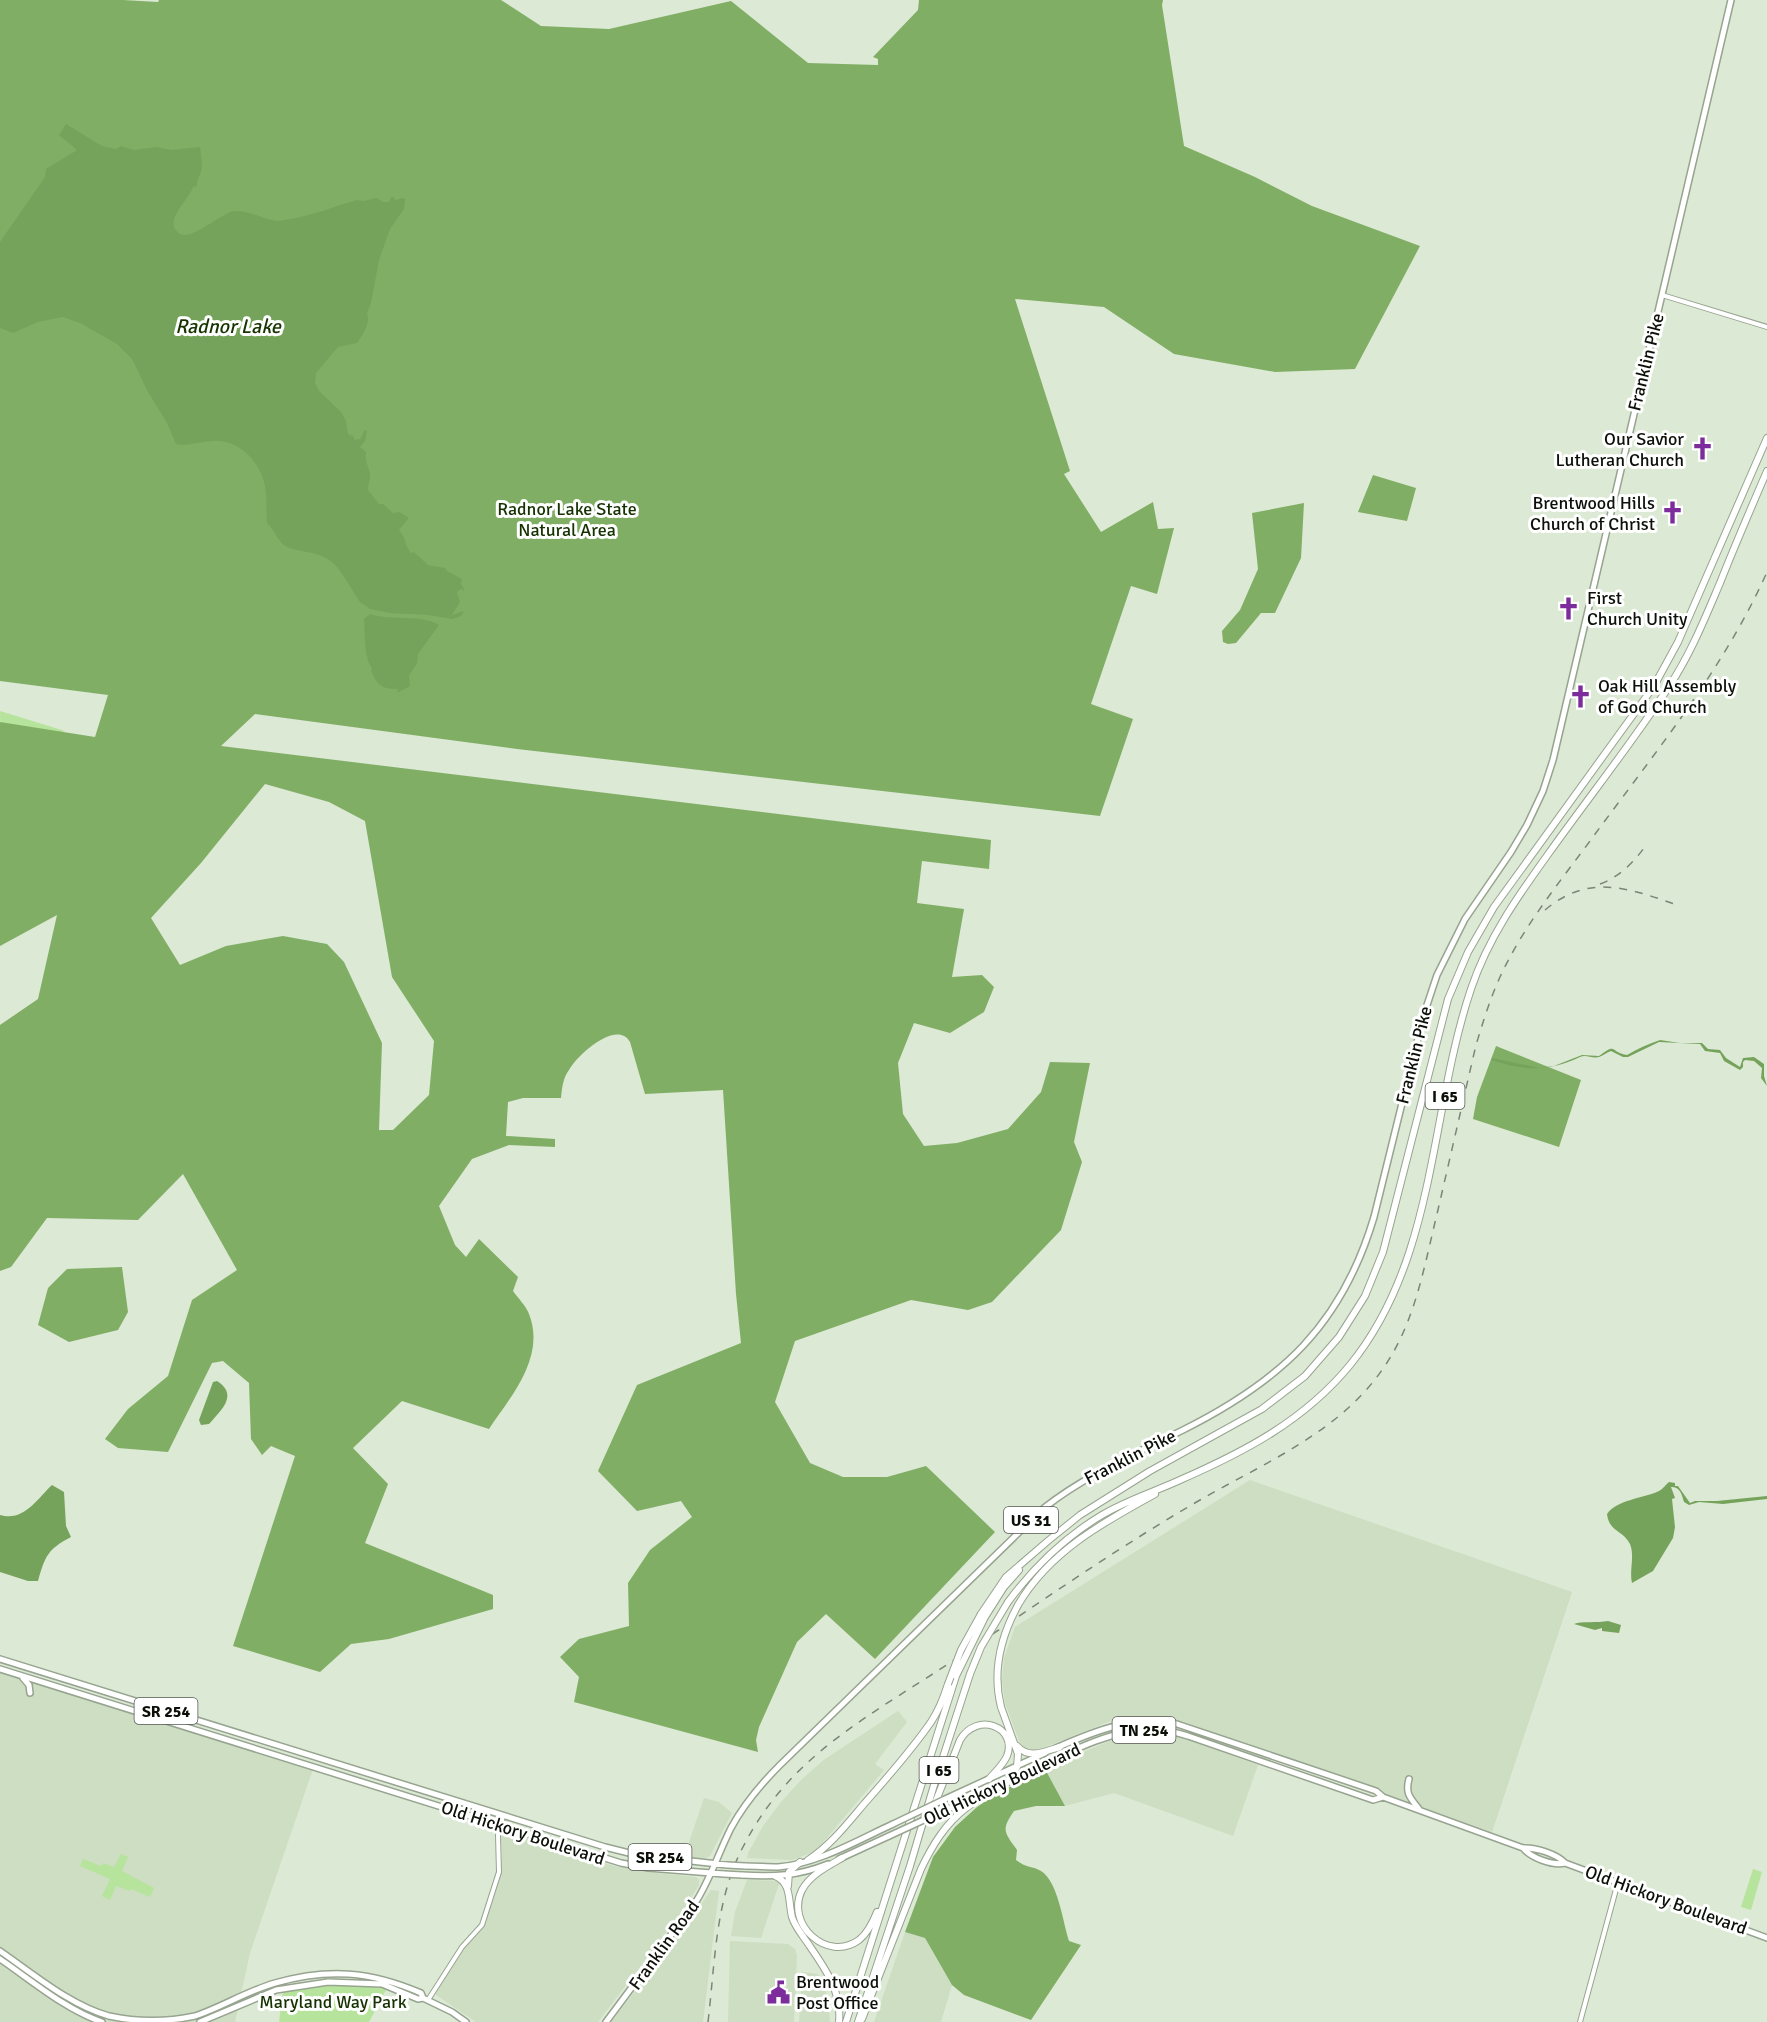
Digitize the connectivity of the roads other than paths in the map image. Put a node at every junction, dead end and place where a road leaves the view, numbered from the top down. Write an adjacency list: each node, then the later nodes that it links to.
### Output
1 (1731, 0): 2 (main road, Franklin Pike / US 31)
2 (1662, 295): 3 (street); 26 (main road, Franklin Pike / US 31)
3 (1767, 327)
4 (1767, 438): 7 (highway, I 65)
5 (1767, 471): 6 (highway, I 65)
6 (1179, 1481): 13 (highway, bridge); 27 (highway, I 65, bridge)
7 (983, 1615): 24 (highway, bridge); 33 (highway, I 65, bridge)
8 (0, 1659): 21 (main road, Old Hickory Boulevard / SR 254)
9 (0, 1669): 10 (main road, Old Hickory Boulevard / SR 254)
10 (20, 1675): 11 (main road); 22 (main road, Old Hickory Boulevard / SR 254)
11 (30, 1693)
12 (1100, 1740): 18 (main road, Old Hickory Boulevard / SR 254); 19 (main road, Old Hickory Boulevard / TN 254)
13 (1017, 1746): 14 (highway); 15 (highway)
14 (1060, 1747): 15 (main road, Old Hickory Boulevard / TN 254); 19 (main road, Old Hickory Boulevard / TN 254)
15 (1015, 1767): 16 (main road, Old Hickory Boulevard / SR 254); 18 (highway)
16 (989, 1779): 24 (main road, Old Hickory Boulevard / SR 254, bridge); 27 (highway)
17 (1409, 1779): 20 (main road)
18 (1005, 1784): 23 (main road, Old Hickory Boulevard / SR 254, bridge); 51 (highway)
19 (1383, 1797): 20 (main road, Old Hickory Boulevard / TN 254)
20 (1420, 1810): 31 (main road, Old Hickory Boulevard / TN 254)
21 (503, 1816): 22 (street); 26 (main road, Old Hickory Boulevard / SR 254)
22 (501, 1825): 28 (main road, Old Hickory Boulevard / SR 254); 40 (street)
23 (842, 1858): 30 (main road, Old Hickory Boulevard / SR 254); 33 (highway)
24 (808, 1860): 25 (main road, Old Hickory Boulevard / SR 254)
25 (800, 1862): 26 (main road, Old Hickory Boulevard / SR 254, bridge); 30 (highway)
26 (716, 1864): 28 (main road, Franklin Road / US 31)
27 (910, 1866): 51 (highway, I 65)
28 (712, 1873): 29 (main road, Old Hickory Boulevard / SR 254, bridge); 48 (main road, Franklin Road / US 31)
29 (775, 1876): 30 (main road, Old Hickory Boulevard / SR 254); 32 (highway)
30 (788, 1876): 32 (highway)
31 (1618, 1882): 34 (main road, Old Hickory Boulevard / TN 254); 52 (street)
32 (788, 1888): 49 (highway)
33 (887, 1890): 50 (highway, I 65)
34 (1767, 1938)
35 (0, 1951): 39 (main road)
36 (0, 1959): 39 (main road)
37 (358, 1974): 38 (main road); 40 (main road); 42 (main road)
38 (358, 1982): 40 (main road); 45 (main road)
39 (41, 1983): 41 (main road); 43 (main road)
40 (425, 1999): 47 (main road)
41 (94, 2011): 43 (main road); 44 (main road)
42 (200, 2013): 44 (main road); 45 (main road)
43 (91, 2019): 46 (main road)
44 (168, 2021)
45 (201, 2021)
46 (102, 2022)
47 (466, 2022)
48 (606, 2022)
49 (839, 2022)
50 (846, 2022)
51 (859, 2022)
52 (1580, 2022)

